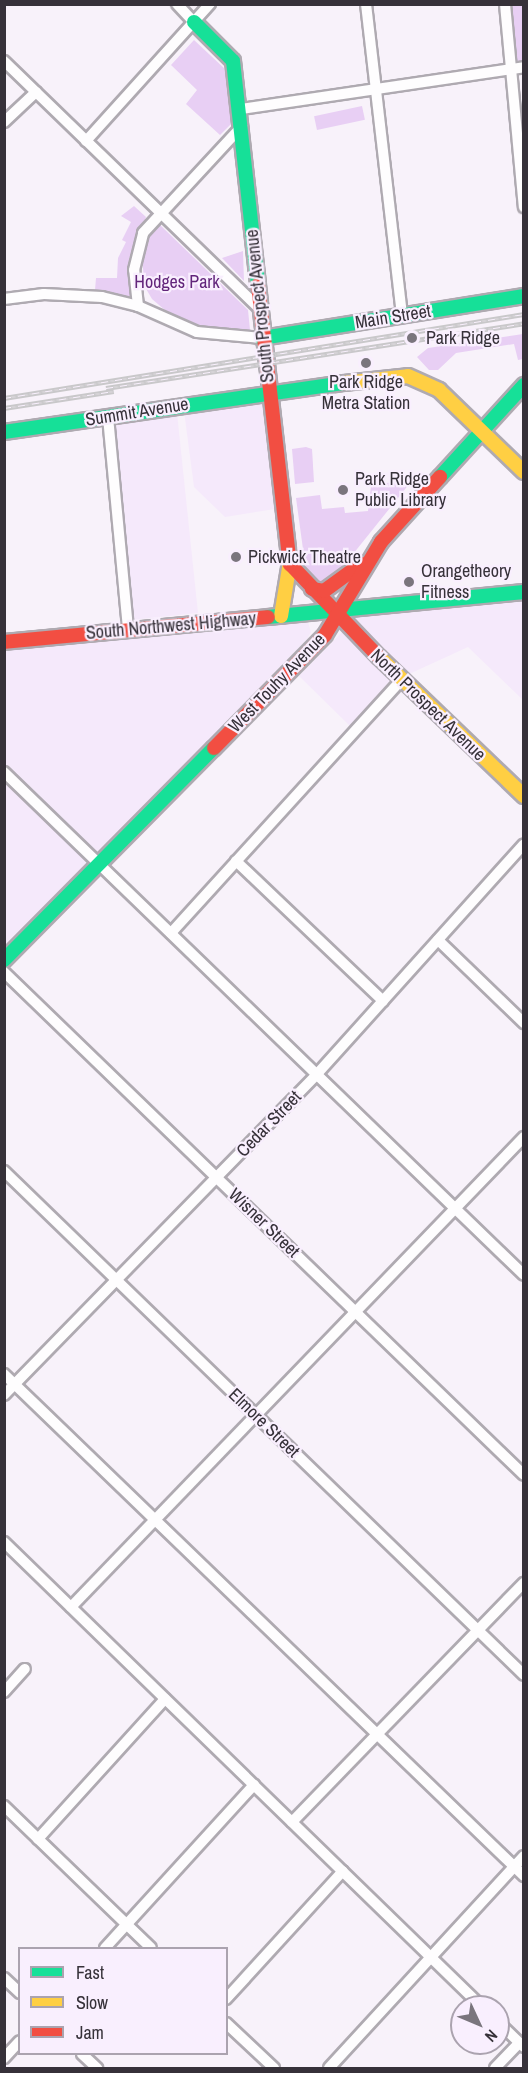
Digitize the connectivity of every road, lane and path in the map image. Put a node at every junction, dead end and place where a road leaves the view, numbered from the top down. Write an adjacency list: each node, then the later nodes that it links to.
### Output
1 (177, 4): 5 (street, South Prospect Avenue)
2 (210, 4): 5 (street)
3 (366, 4): 9 (street)
4 (505, 4): 8 (street)
5 (194, 22): 11 (street, South Prospect Avenue); 14 (street)
6 (4, 61): 10 (street)
7 (524, 67): 8 (street)
8 (511, 69): 9 (street); 15 (street)
9 (376, 90): 11 (street); 21 (street)
10 (36, 92): 12 (street); 14 (street)
11 (241, 109): 13 (street, South Prospect Avenue)
12 (4, 122)
13 (242, 126): 16 (street); 20 (street, South Prospect Avenue)
14 (86, 141): 16 (street)
15 (524, 207)
16 (159, 213): 19 (street); 20 (street)
17 (524, 297): 21 (street, Main Street)
18 (4, 299): 19 (street)
19 (138, 306): 22 (street)
20 (258, 307): 22 (street, South Prospect Avenue)
21 (402, 316): 22 (street, Main Street)
22 (262, 338): 24 (street, South Prospect Avenue)
23 (524, 385): 26 (street, West Touhy Avenue)
24 (269, 392): 25 (street, Summit Avenue); 26 (street, Summit Avenue); 30 (street, South Prospect Avenue)
25 (108, 417): 27 (street, Summit Avenue); 35 (street)
26 (481, 431): 28 (street, Summit Avenue); 29 (street, West Touhy Avenue)
27 (4, 432)
28 (524, 472)
29 (368, 560): 31 (street); 33 (street, West Touhy Avenue)
30 (290, 562): 31 (street); 34 (street)
31 (312, 590): 33 (street)
32 (524, 592): 33 (street, South Northwest Highway)
33 (337, 611): 34 (street, South Northwest Highway); 37 (street, North Prospect Avenue); 42 (street, West Touhy Avenue)
34 (280, 616): 35 (street, South Northwest Highway)
35 (128, 630): 36 (street, South Northwest Highway)
36 (4, 642)
37 (401, 680): 39 (street, North Prospect Avenue); 41 (street)
38 (4, 771): 42 (street)
39 (524, 796)
40 (524, 844): 44 (street, Cedar Street)
41 (237, 861): 43 (street); 47 (street)
42 (97, 862): 43 (street); 45 (street, West Touhy Avenue)
43 (171, 933): 49 (street)
44 (438, 940): 47 (street, Cedar Street); 48 (street)
45 (4, 960)
46 (4, 972): 52 (street, Wisner Street)
47 (383, 1001): 49 (street, Cedar Street)
48 (524, 1023)
49 (317, 1074): 52 (street, Cedar Street); 53 (street)
50 (524, 1137): 53 (street)
51 (4, 1171): 55 (street, Elmore Street)
52 (216, 1177): 55 (street, Cedar Street); 56 (street, Wisner Street)
53 (457, 1210): 54 (street); 56 (street)
54 (524, 1275)
55 (117, 1280): 58 (street, Cedar Street); 60 (street, Elmore Street)
56 (357, 1313): 60 (street); 61 (street, Wisner Street)
57 (4, 1374): 58 (street)
58 (15, 1384): 59 (street, Cedar Street); 62 (street)
59 (4, 1395)
60 (257, 1416): 62 (street); 66 (street, Elmore Street)
61 (524, 1475)
62 (155, 1520): 65 (street); 71 (street)
63 (4, 1542): 65 (street)
64 (524, 1583): 66 (street)
65 (71, 1607): 70 (street)
66 (478, 1631): 68 (street, Elmore Street); 71 (street)
67 (25, 1669): 69 (street)
68 (524, 1675)
69 (4, 1692)
70 (165, 1699): 72 (street); 75 (street)
71 (376, 1735): 74 (street); 77 (street)
72 (254, 1785): 74 (street); 80 (street)
73 (4, 1806): 75 (street)
74 (292, 1822): 78 (street)
75 (38, 1839): 80 (street)
76 (524, 1856): 77 (street)
77 (514, 1867): 79 (street); 83 (street)
78 (343, 1871): 83 (street); 87 (street)
79 (524, 1876)
80 (126, 1925): 81 (street); 82 (street)
81 (106, 1947)
82 (150, 1947)
83 (431, 1957): 86 (street); 96 (street)
84 (4, 1978): 85 (street)
85 (18, 1991)
86 (470, 1995)
87 (228, 1997)
88 (228, 2025): 95 (street)
89 (510, 2034): 91 (street)
90 (18, 2043): 93 (street)
91 (521, 2045): 97 (street)
92 (83, 2055): 94 (street)
93 (4, 2058)
94 (97, 2068)
95 (274, 2068)
96 (330, 2068)
97 (495, 2068)

